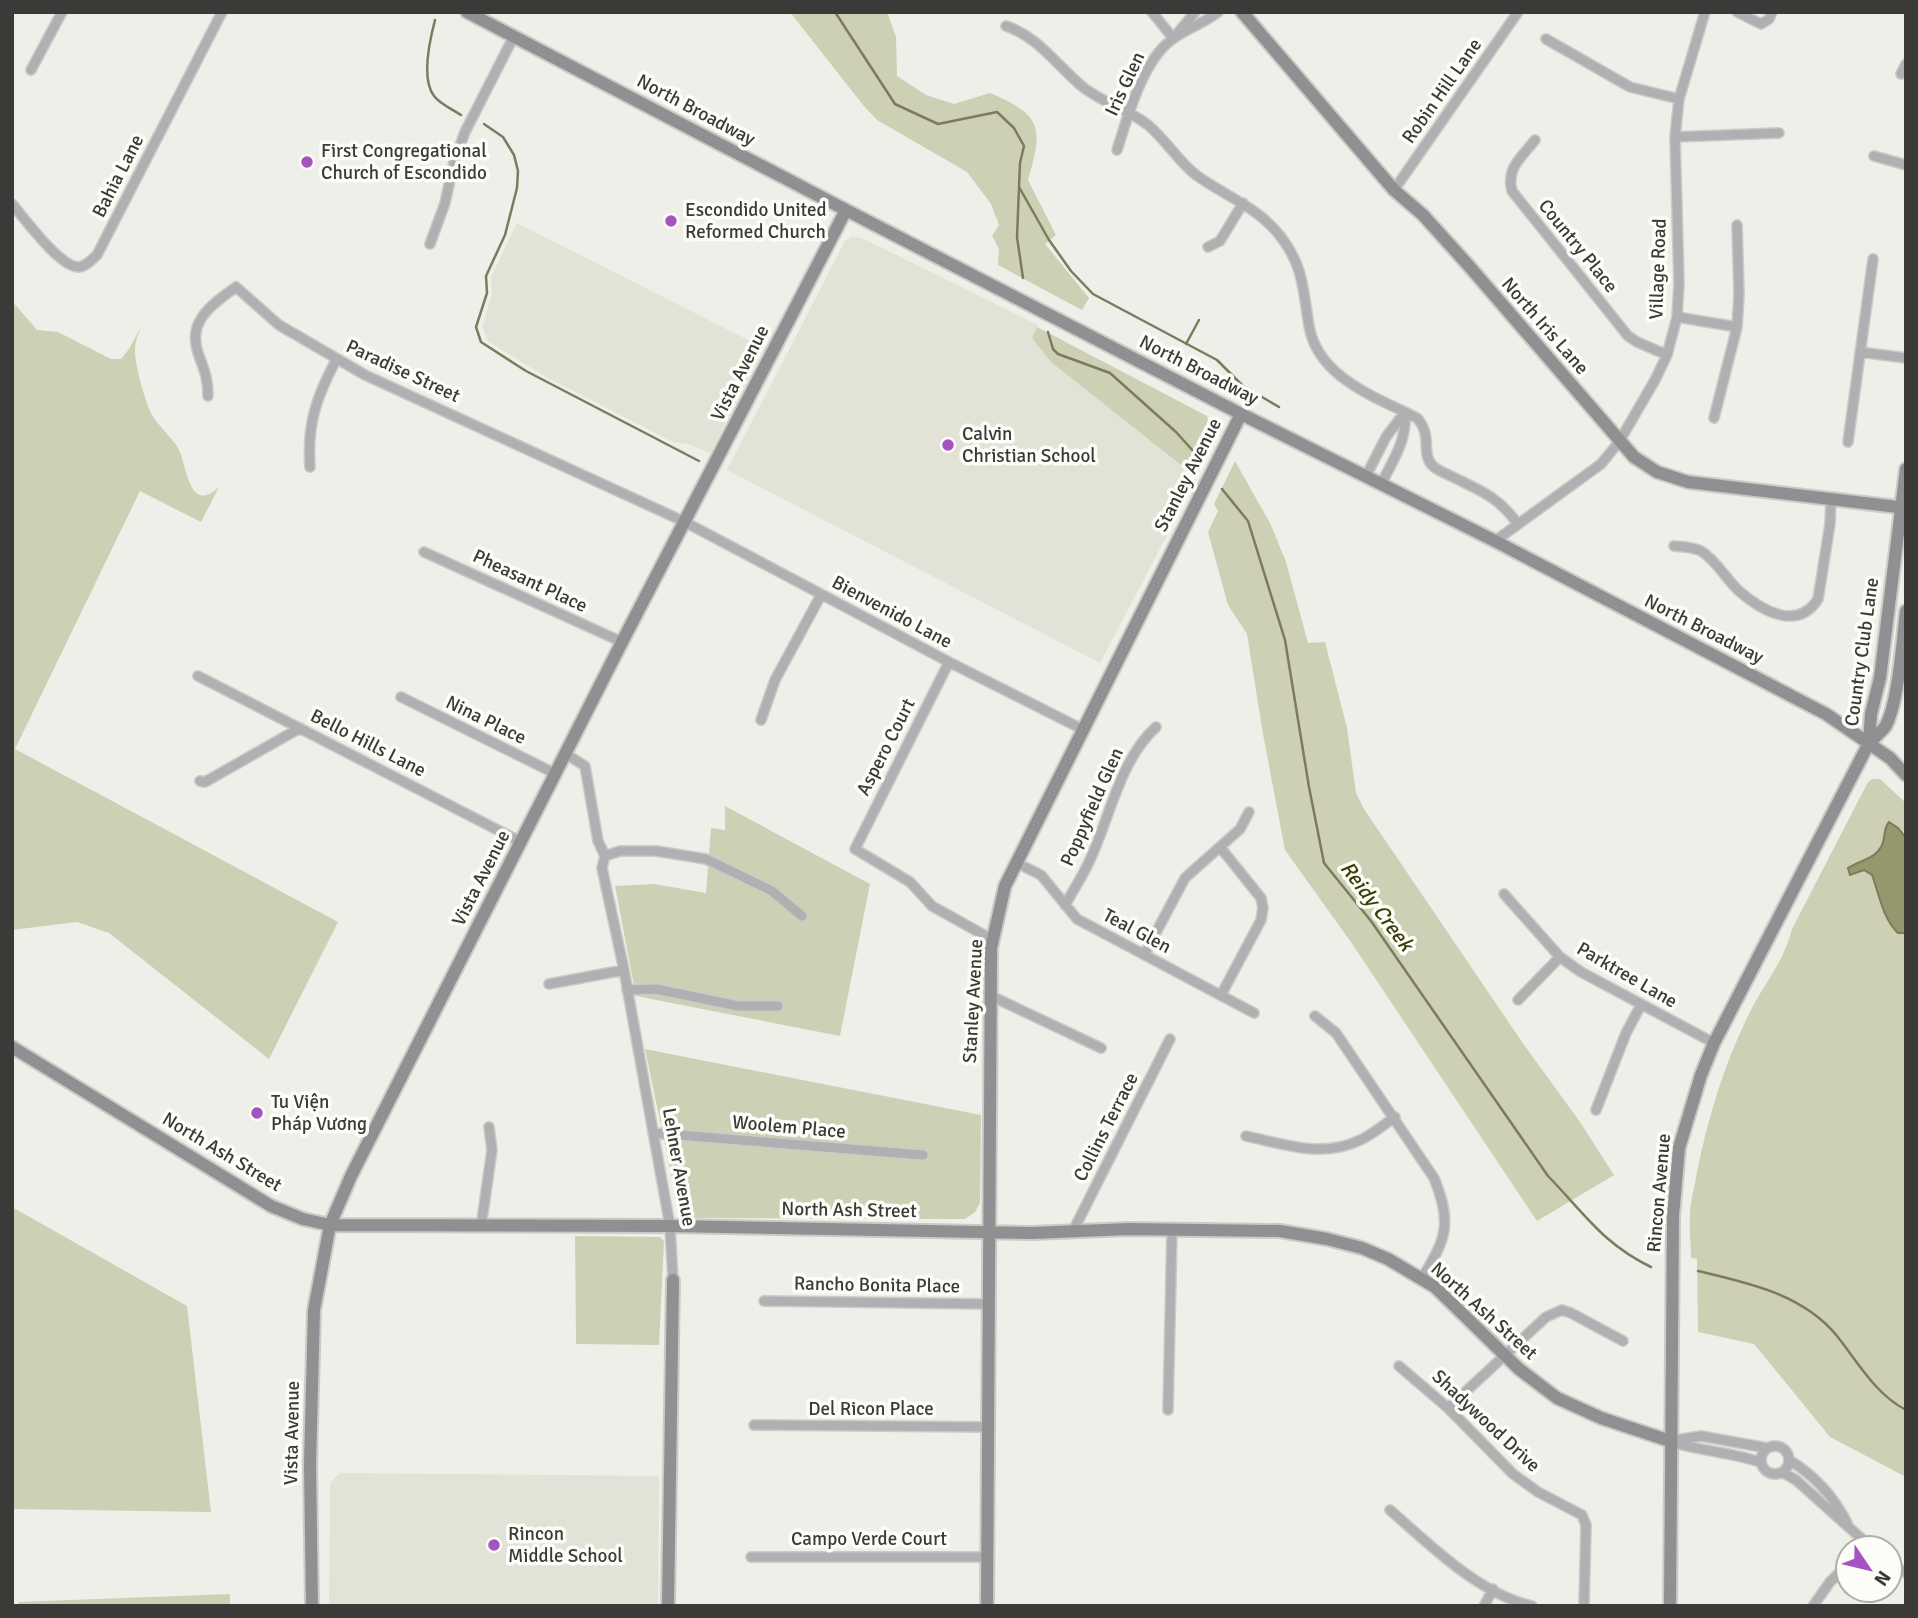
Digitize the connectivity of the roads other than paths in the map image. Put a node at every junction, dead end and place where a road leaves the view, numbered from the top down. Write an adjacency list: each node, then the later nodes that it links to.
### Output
1 (62, 12): 17 (street)
2 (222, 12): 28 (street, Bahia Lane)
3 (467, 12): 13 (main road, North Broadway)
4 (1152, 12): 14 (street)
5 (1195, 12): 14 (street, Iris Glen)
6 (1218, 12): 14 (street, Iris Glen)
7 (1242, 12): 27 (main road, North Iris Lane)
8 (1518, 12): 27 (street, Robin Hill Lane)
9 (1705, 12): 19 (street, Village Road)
10 (1737, 12): 11 (street)
11 (1772, 12)
12 (1006, 26): 20 (street)
13 (514, 36): 30 (main road, North Broadway); 32 (street)
14 (1173, 38): 20 (street, Iris Glen)
15 (1546, 39): 19 (street)
16 (1906, 65): 18 (street)
17 (31, 71)
18 (1900, 74)
19 (1679, 99): 22 (street, Village Road)
20 (1129, 113): 24 (street, Iris Glen); 29 (street)
21 (1779, 133): 22 (street)
22 (1675, 136): 35 (street, Village Road)
23 (1535, 140): 38 (street, Country Place)
24 (1117, 150)
25 (1874, 156): 26 (street)
26 (1905, 163)
27 (1394, 190): 45 (main road, North Iris Lane)
28 (12, 204)
29 (1243, 204): 33 (street); 42 (street)
30 (846, 211): 43 (main road, North Broadway); 53 (main road, Vista Avenue)
31 (1737, 225): 36 (street)
32 (430, 244)
33 (1208, 247)
34 (1873, 259): 37 (street)
35 (1677, 317): 36 (street); 38 (street, Village Road)
36 (1737, 327): 44 (street)
37 (1860, 352): 39 (street); 46 (street)
38 (1667, 355): 45 (street, Village Road)
39 (1906, 358)
40 (337, 360): 41 (street, Paradise Street); 47 (street); 53 (street, Paradise Street)
41 (208, 396)
42 (1405, 412): 49 (street); 50 (street); 54 (street)
43 (1241, 414): 49 (main road, North Broadway); 67 (main road, Stanley Avenue)
44 (1714, 418)
45 (1619, 442): 51 (main road, North Iris Lane); 54 (street, Village Road)
46 (1848, 442)
47 (310, 467)
48 (1906, 469): 52 (main road, Country Club Lane)
49 (1366, 476): 50 (main road, North Broadway)
50 (1381, 484): 55 (main road, North Broadway)
51 (1831, 499): 52 (main road, North Iris Lane); 56 (street)
52 (1903, 508): 68 (main road, Country Club Lane)
53 (685, 522): 58 (street, Bienvenido Lane); 60 (main road, Vista Avenue)
54 (1518, 524): 55 (street, Village Road)
55 (1495, 541): 68 (main road, North Broadway)
56 (1674, 546)
57 (424, 552): 60 (street, Pheasant Place)
58 (821, 595): 61 (street, Bienvenido Lane); 64 (street)
59 (1906, 611): 68 (main road, Country Club Lane)
60 (622, 642): 69 (main road, Vista Avenue)
61 (949, 662): 67 (street, Bienvenido Lane); 81 (street, Aspero Court)
62 (198, 676): 66 (street, Bello Hills Lane)
63 (401, 697): 70 (street, Nina Place)
64 (761, 720)
65 (1156, 727): 79 (street, Poppyfield Glen)
66 (300, 728): 72 (street); 74 (street, Bello Hills Lane)
67 (1084, 730): 77 (main road, Stanley Avenue)
68 (1869, 743): 71 (main road, North Broadway); 95 (main road, Rincon Avenue)
69 (566, 754): 70 (main road, Vista Avenue); 76 (street, Lehner Avenue)
70 (555, 774): 74 (main road, Vista Avenue)
71 (1906, 775)
72 (200, 781)
73 (1249, 812): 75 (street)
74 (521, 842): 104 (main road, Vista Avenue)
75 (1220, 847): 82 (street); 88 (street)
76 (605, 856): 80 (street); 84 (street, Lehner Avenue)
77 (1017, 863): 79 (street, Teal Glen); 81 (main road, Stanley Avenue)
78 (1504, 894): 83 (street, Parktree Lane)
79 (1065, 905): 82 (street, Teal Glen)
80 (802, 916)
81 (993, 940): 87 (main road, Stanley Avenue)
82 (1144, 955): 88 (street, Teal Glen)
83 (1560, 957): 89 (street); 90 (street, Parktree Lane)
84 (624, 970): 85 (street); 86 (street, Lehner Avenue)
85 (549, 984)
86 (627, 990): 91 (street); 101 (street, Lehner Avenue)
87 (989, 995): 97 (street); 108 (main road, Stanley Avenue)
88 (1222, 995): 92 (street, Teal Glen)
89 (1518, 999)
90 (1641, 1005): 95 (street, Parktree Lane); 98 (street)
91 (778, 1006)
92 (1254, 1013)
93 (1315, 1016): 99 (street)
94 (1170, 1039): 109 (street, Collins Terrace)
95 (1714, 1044): 121 (main road, Rincon Avenue)
96 (12, 1046): 104 (main road, North Ash Street)
97 (1101, 1048)
98 (1596, 1110)
99 (1395, 1117): 102 (street); 110 (street)
100 (489, 1127): 106 (street)
101 (653, 1133): 103 (street, Woolem Place); 105 (street, Lehner Avenue)
102 (1246, 1136)
103 (923, 1155)
104 (330, 1225): 106 (main road, North Ash Street); 133 (main road, Vista Avenue)
105 (670, 1226): 106 (main road, North Ash Street); 108 (main road, North Ash Street); 111 (street, Lehner Avenue)
106 (481, 1227)
107 (1172, 1229): 109 (main road, North Ash Street); 110 (main road, North Ash Street); 118 (street)
108 (989, 1231): 109 (main road, North Ash Street); 113 (main road, Stanley Avenue)
109 (1073, 1231)
110 (1422, 1278): 115 (main road, North Ash Street)
111 (673, 1280): 134 (main road, Lehner Avenue)
112 (764, 1301): 113 (street, Rancho Bonita Place)
113 (989, 1304): 120 (main road, Stanley Avenue)
114 (1623, 1340): 115 (street)
115 (1506, 1354): 117 (street); 121 (main road, North Ash Street)
116 (1399, 1366): 117 (street, Shadywood Drive)
117 (1448, 1408): 138 (street, Shadywood Drive)
118 (1168, 1410)
119 (754, 1425): 120 (street, Del Ricon Place)
120 (988, 1427): 130 (main road, Stanley Avenue)
121 (1670, 1441): 122 (street); 124 (street); 139 (main road, Rincon Avenue)
122 (1767, 1448): 123 (street); 124 (street)
123 (1789, 1460): 125 (street); 127 (street)
124 (1760, 1462): 125 (street)
125 (1782, 1472): 127 (street)
126 (1390, 1510): 132 (street)
127 (1848, 1524): 128 (street)
128 (1857, 1534)
129 (751, 1557): 130 (street, Campo Verde Court)
130 (987, 1557): 135 (main road, Stanley Avenue)
131 (1834, 1578): 140 (street)
132 (1493, 1589): 136 (street); 137 (street)
133 (312, 1606)
134 (668, 1606)
135 (987, 1606)
136 (1484, 1606)
137 (1532, 1606)
138 (1584, 1606)
139 (1670, 1606)
140 (1813, 1606)

